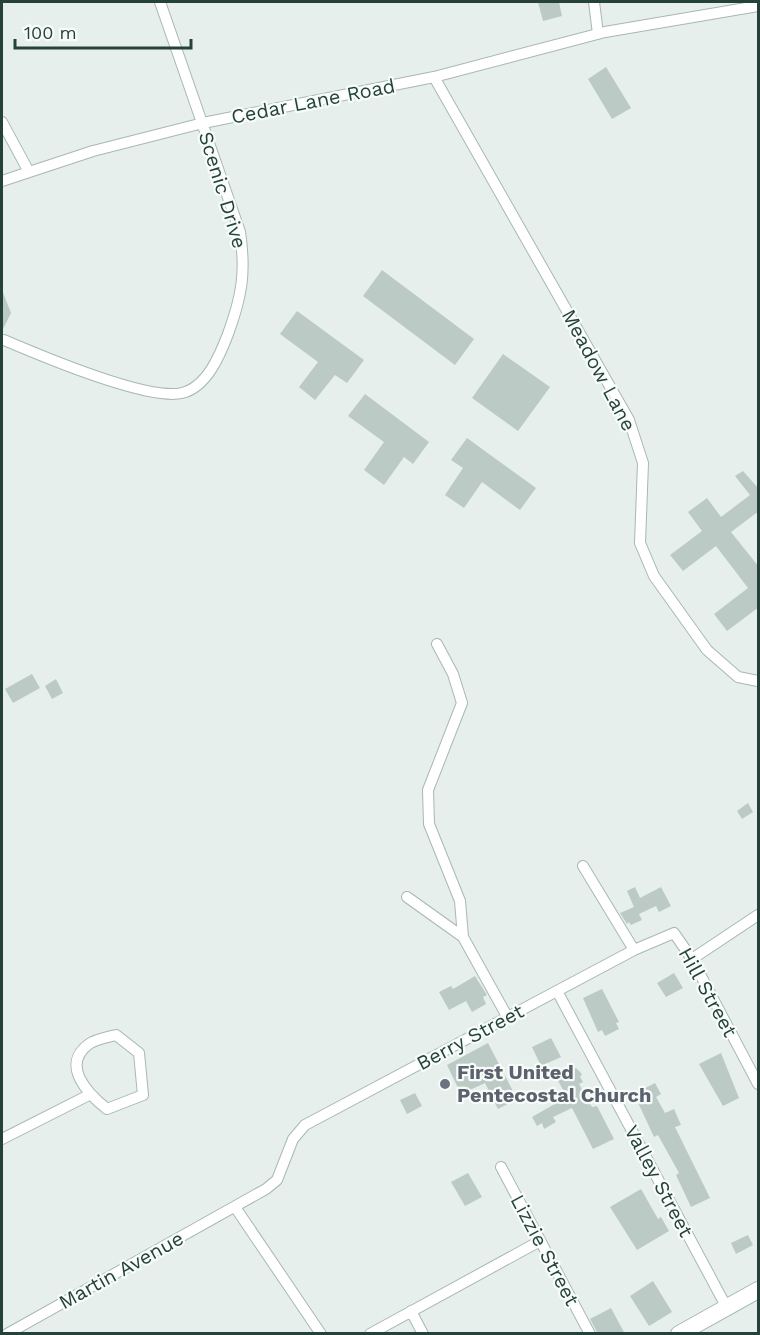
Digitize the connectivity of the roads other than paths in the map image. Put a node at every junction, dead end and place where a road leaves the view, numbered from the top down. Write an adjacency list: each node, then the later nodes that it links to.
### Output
1 (160, 2): 7 (street, Scenic Drive)
2 (594, 2): 4 (street)
3 (759, 6): 4 (street, Cedar Lane Road)
4 (598, 34): 5 (street, Cedar Lane Road)
5 (434, 77): 7 (street, Cedar Lane Road); 12 (street, Meadow Lane)
6 (2, 122): 8 (street)
7 (203, 123): 8 (street, Cedar Lane Road); 10 (street, Scenic Drive)
8 (29, 172): 9 (street, Cedar Lane Road)
9 (2, 181)
10 (2, 342)
11 (437, 644): 17 (street)
12 (759, 681)
13 (583, 866): 18 (street)
14 (407, 897): 17 (street)
15 (759, 915): 19 (street)
16 (674, 933): 18 (street, Berry Street); 19 (street, Hill Street)
17 (463, 937): 21 (street)
18 (634, 950): 20 (street, Berry Street)
19 (692, 959): 22 (street, Hill Street)
20 (557, 991): 21 (street, Berry Street); 29 (street, Valley Street)
21 (508, 1018): 26 (street, Berry Street)
22 (759, 1084)
23 (89, 1095): 23 (street); 24 (street)
24 (2, 1139)
25 (501, 1167): 27 (street, Lizzie Street)
26 (235, 1207): 31 (street, Martin Avenue); 32 (street)
27 (540, 1241): 30 (street); 35 (street, Lizzie Street)
28 (759, 1290): 29 (main road)
29 (728, 1308): 36 (main road)
30 (411, 1311): 33 (street); 34 (street)
31 (7, 1334)
32 (321, 1334)
33 (370, 1334)
34 (423, 1334)
35 (590, 1334)
36 (679, 1334)

